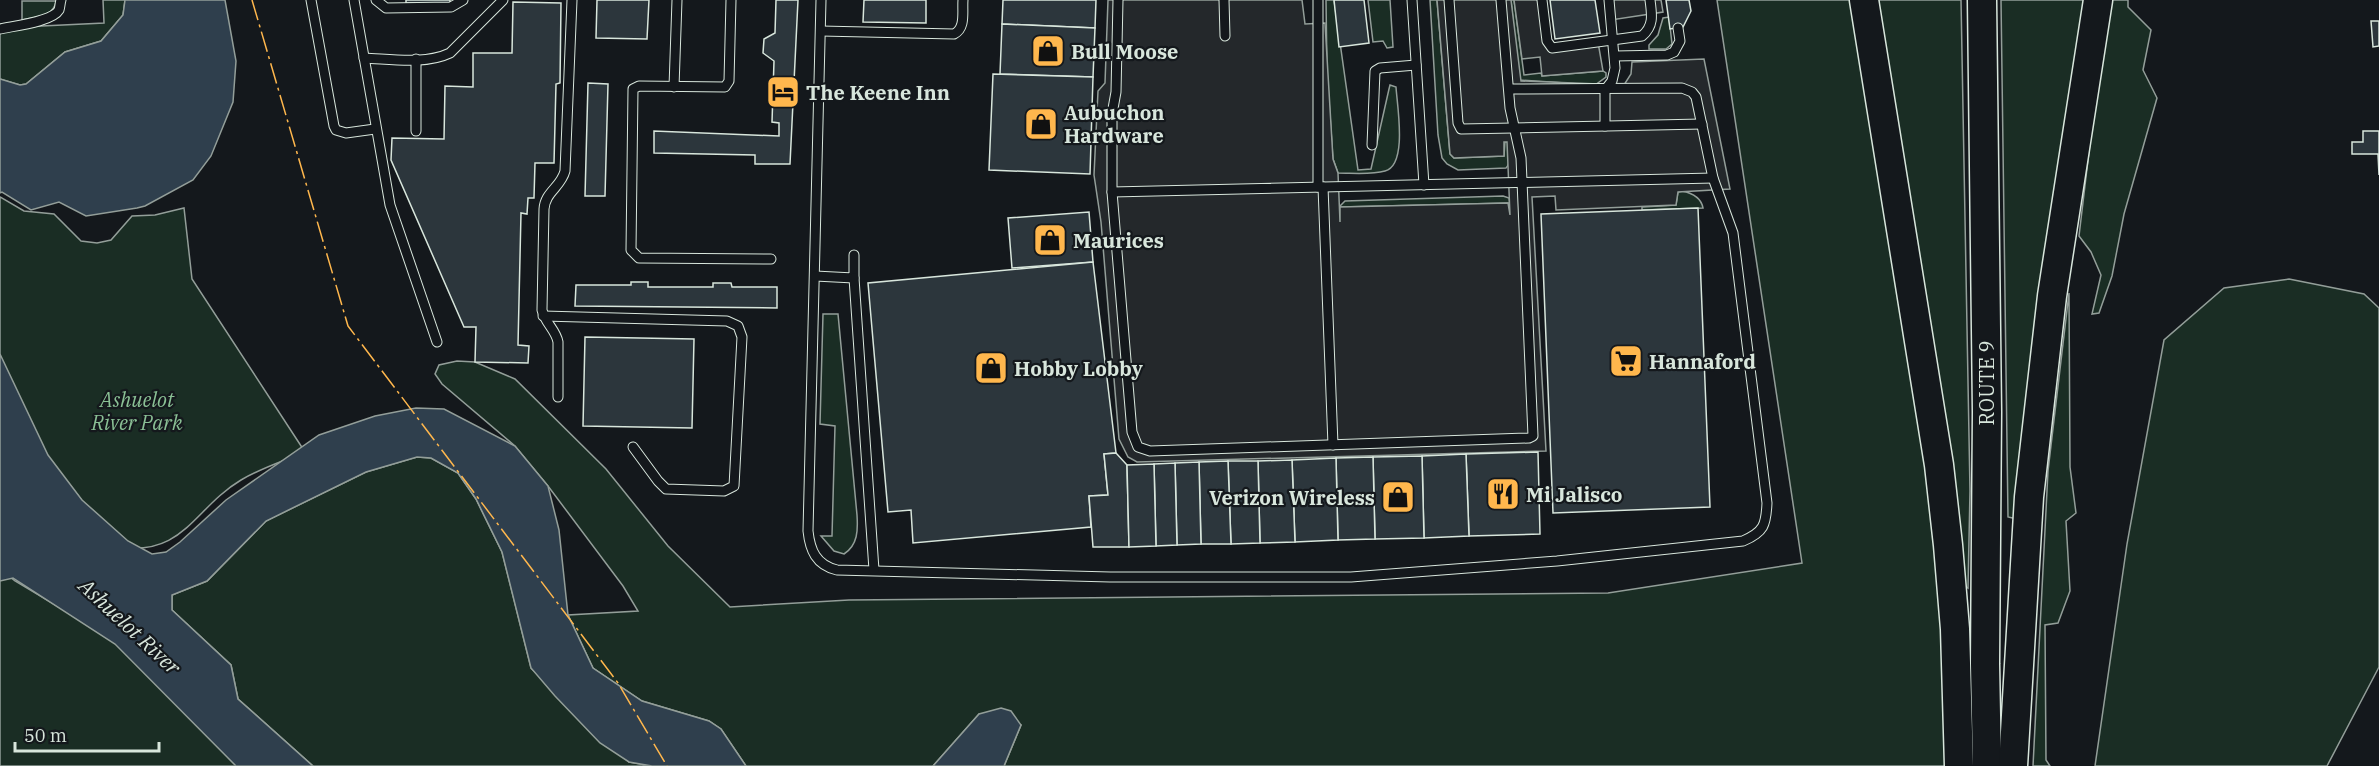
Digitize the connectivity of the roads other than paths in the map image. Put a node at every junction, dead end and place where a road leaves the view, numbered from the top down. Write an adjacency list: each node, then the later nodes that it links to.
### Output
1 (61, 0): 25 (lane)
2 (311, 0): 39 (lane)
3 (354, 0): 30 (lane)
4 (376, 0): 5 (lane)
5 (463, 0)
6 (502, 0): 31 (lane)
7 (572, 0): 51 (lane)
8 (677, 0): 33 (lane)
9 (731, 0): 33 (lane)
10 (821, 0): 26 (lane)
11 (963, 0): 26 (lane)
12 (1118, 0): 46 (lane)
13 (1224, 0): 27 (lane)
14 (1318, 0): 45 (lane)
15 (1412, 0): 32 (lane)
16 (1449, 0): 38 (lane)
17 (1501, 0): 34 (lane)
18 (1542, 0): 28 (lane)
19 (1609, 0): 28 (lane)
20 (1650, 0): 28 (lane)
21 (1864, 0): 57 (highway)
22 (1982, 0): 58 (highway, ROUTE 9)
23 (2098, 0): 59 (highway)
24 (1678, 28): 29 (lane)
25 (0, 29)
26 (821, 31): 49 (lane)
27 (1225, 36)
28 (1613, 40): 29 (lane)
29 (1615, 56): 35 (lane)
30 (364, 58): 31 (lane); 39 (lane)
31 (416, 59): 40 (lane)
32 (1416, 65): 41 (lane); 44 (lane)
33 (674, 87): 48 (lane)
34 (1509, 89): 35 (lane); 38 (lane)
35 (1605, 90): 36 (lane); 37 (lane)
36 (1702, 124): 37 (lane); 42 (lane)
37 (1605, 126): 38 (lane)
38 (1515, 128): 43 (lane)
39 (375, 129): 52 (lane)
40 (416, 131)
41 (1372, 145)
42 (1713, 178): 43 (lane); 56 (lane)
43 (1522, 182): 44 (lane); 54 (lane)
44 (1424, 185): 45 (lane)
45 (1320, 187): 46 (lane); 54 (lane)
46 (1112, 192): 54 (lane)
47 (854, 255): 50 (lane)
48 (771, 259)
49 (815, 276): 50 (lane); 56 (lane)
50 (854, 278): 56 (lane)
51 (543, 316): 53 (lane); 55 (lane)
52 (436, 342)
53 (558, 397)
54 (1332, 445)
55 (633, 447)
56 (874, 570)
57 (1959, 766)
58 (1987, 766)
59 (2013, 766)

